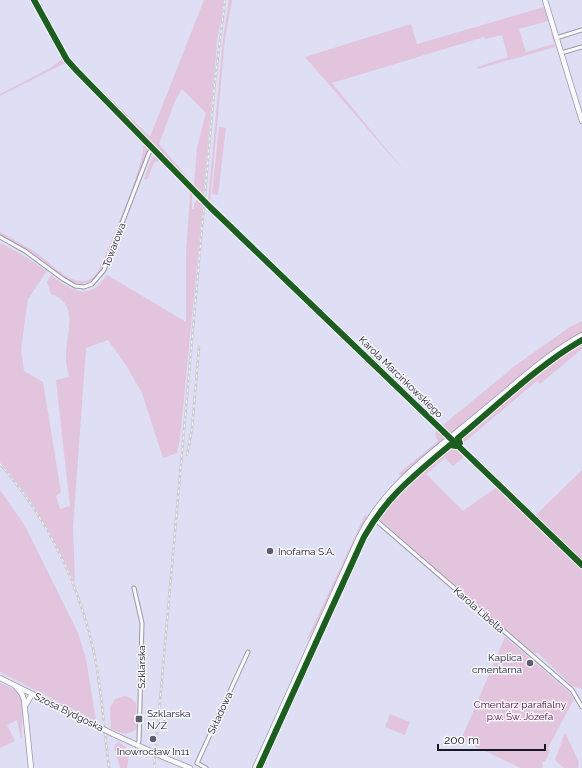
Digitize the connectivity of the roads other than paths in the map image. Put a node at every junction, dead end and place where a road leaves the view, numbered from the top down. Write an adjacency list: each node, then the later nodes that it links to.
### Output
1 (34, 0): 8 (street, Karola Marcinkowskiego)
2 (545, 0): 4 (street)
3 (582, 30): 4 (street)
4 (556, 38): 6 (street)
5 (582, 47): 6 (street)
6 (561, 54): 7 (street)
7 (582, 121)
8 (153, 147): 9 (street, Towarowa); 11 (street, Karola Marcinkowskiego)
9 (0, 237)
10 (582, 335): 11 (street)
11 (451, 438): 12 (street); 13 (street, Karola Marcinkowskiego)
12 (371, 516): 20 (street, Karola Libelta); 25 (street)
13 (582, 565)
14 (134, 588): 21 (street, Szklarska)
15 (248, 652): 24 (street, Składowa)
16 (0, 678): 17 (street, Szosa Bydgoska)
17 (15, 685): 18 (street, Szosa Bydgoska); 19 (street)
18 (32, 694): 19 (street); 21 (street, Szosa Bydgoska, bridge)
19 (25, 707): 22 (street)
20 (582, 707)
21 (138, 746): 23 (street, Szosa Bydgoska, bridge)
22 (31, 768)
23 (190, 768)
24 (206, 768)
25 (255, 768)

